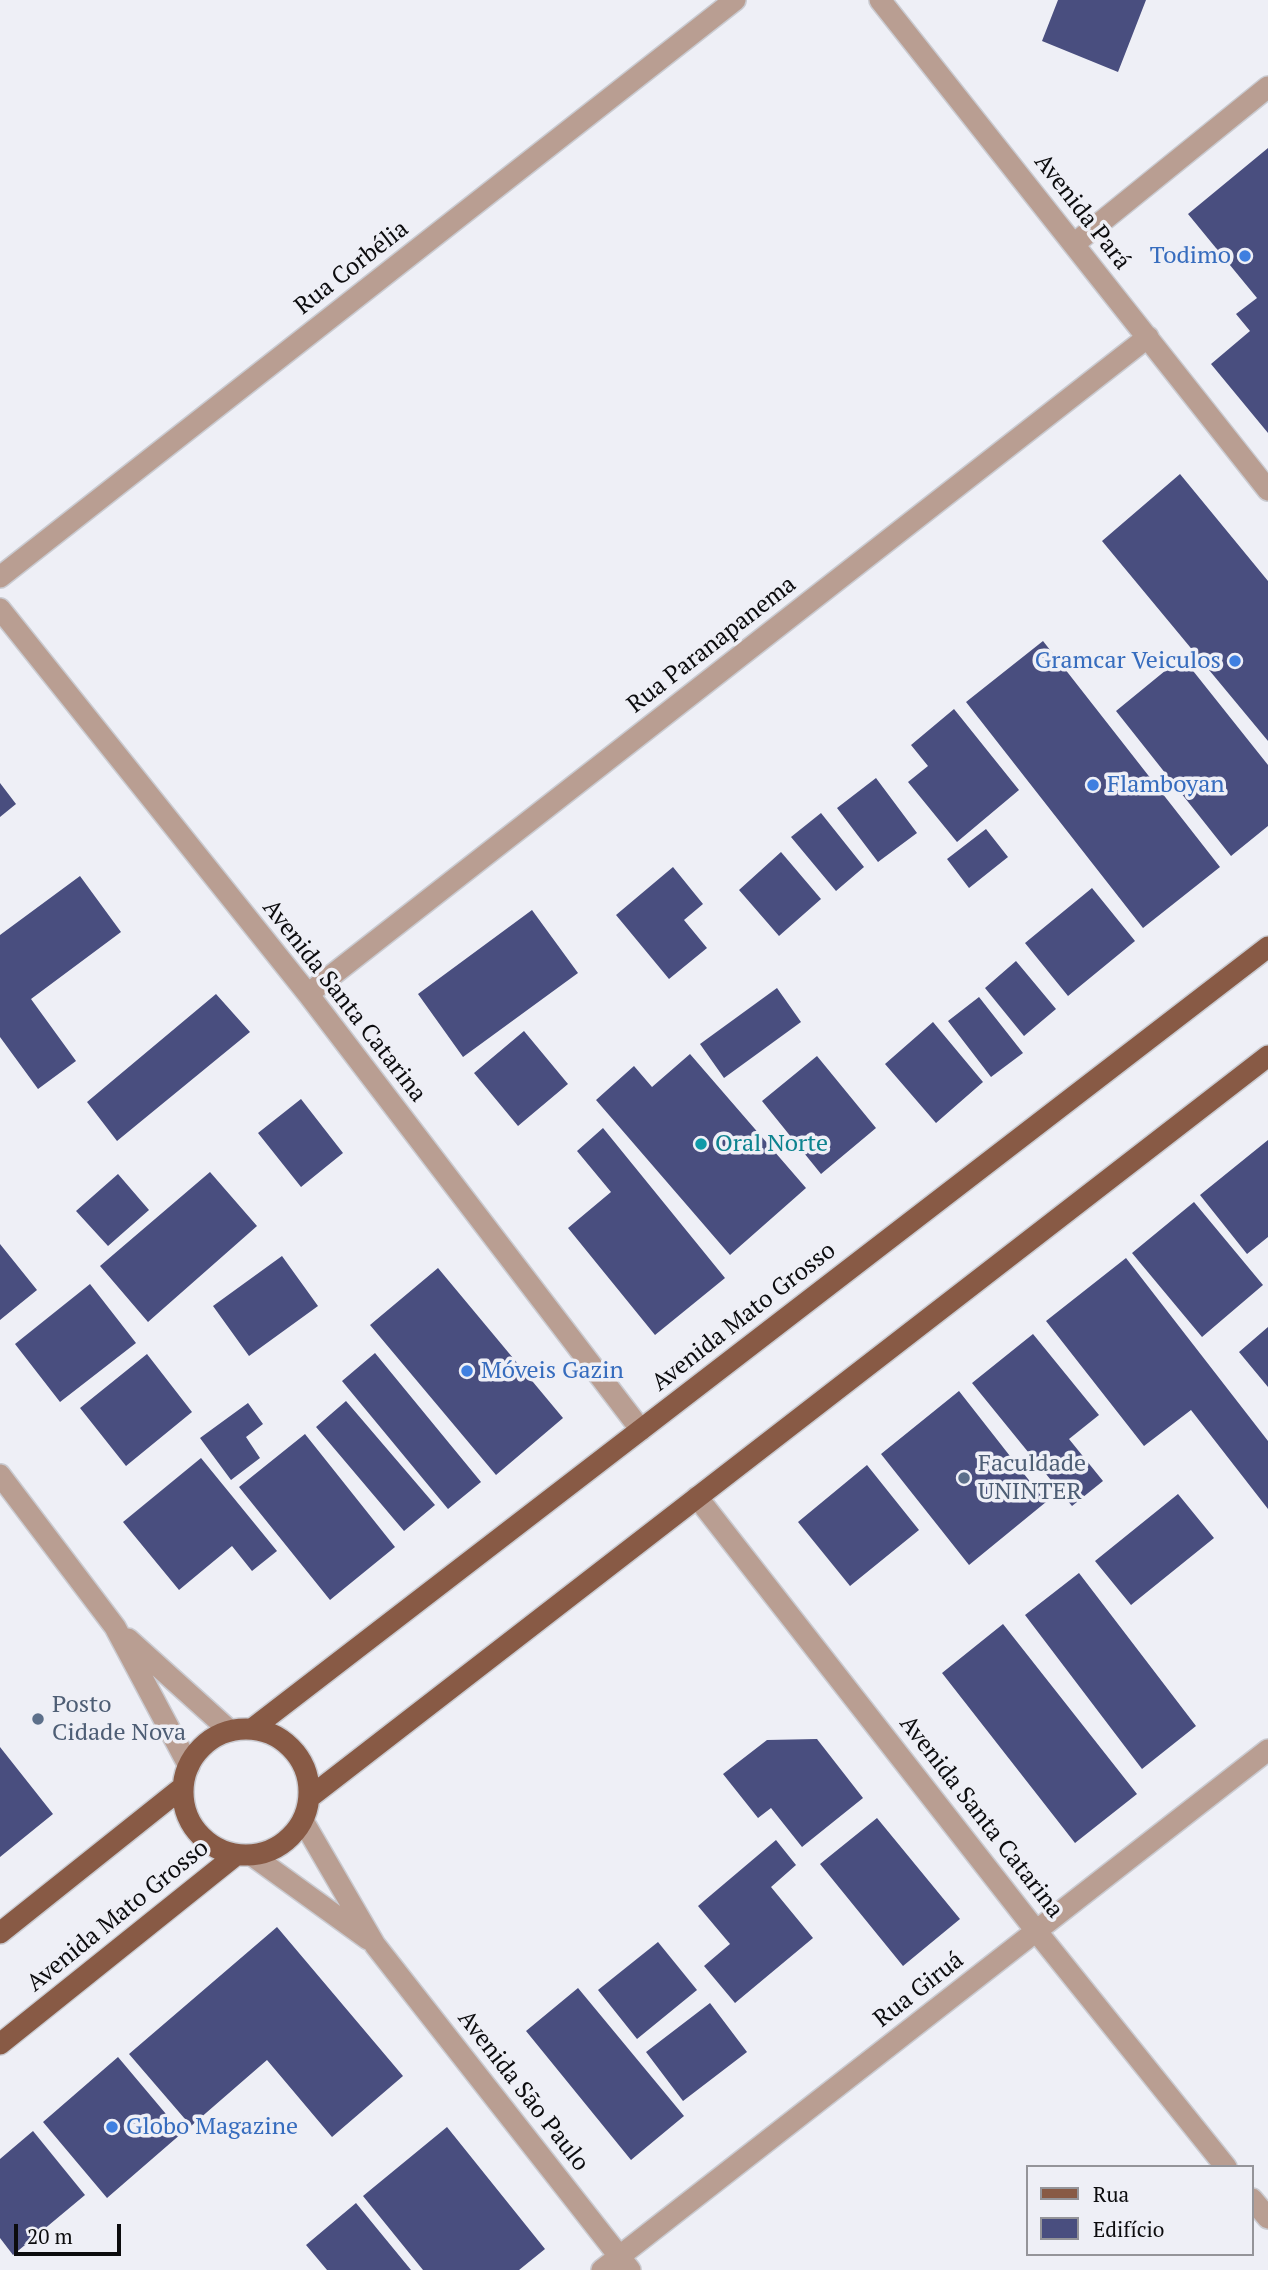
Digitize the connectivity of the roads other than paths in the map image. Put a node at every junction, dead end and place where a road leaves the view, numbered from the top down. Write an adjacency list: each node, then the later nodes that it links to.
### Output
1 (735, 0): 7 (street, Rua Corbélia)
2 (880, 0): 4 (street, Avenida Pará)
3 (1268, 88): 4 (street)
4 (1074, 244): 5 (street, Avenida Pará)
5 (1148, 337): 6 (street, Avenida Pará); 10 (street, Rua Paranapanema)
6 (1268, 490)
7 (0, 577)
8 (0, 608): 10 (street, Avenida Santa Catarina)
9 (1268, 947): 12 (main road, Avenida Mato Grosso)
10 (308, 994): 12 (street, Avenida Santa Catarina)
11 (1268, 1056): 14 (main road)
12 (642, 1430): 16 (main road, Avenida Mato Grosso)
13 (0, 1475): 15 (street)
14 (697, 1497): 21 (main road); 24 (street, Avenida Santa Catarina)
15 (115, 1628): 17 (street); 19 (street)
16 (252, 1729): 17 (main road); 21 (main road)
17 (230, 1731): 19 (main road)
18 (1268, 1750): 24 (street, Rua Giruá)
19 (189, 1766): 20 (main road)
20 (183, 1787): 23 (main road); 25 (main road)
21 (310, 1797): 22 (main road)
22 (303, 1821): 23 (main road); 26 (street, Avenida São Paulo)
23 (244, 1856): 26 (street, Avenida São Paulo); 27 (main road, Avenida Mato Grosso)
24 (1037, 1932): 28 (street, Avenida Santa Catarina); 31 (street, Rua Giruá)
25 (0, 1933)
26 (375, 1945): 31 (street, Avenida São Paulo)
27 (0, 2044)
28 (1224, 2165)
29 (1254, 2201): 30 (street)
30 (1268, 2218)
31 (625, 2263): 32 (street, Rua Giruá)
32 (602, 2270)

